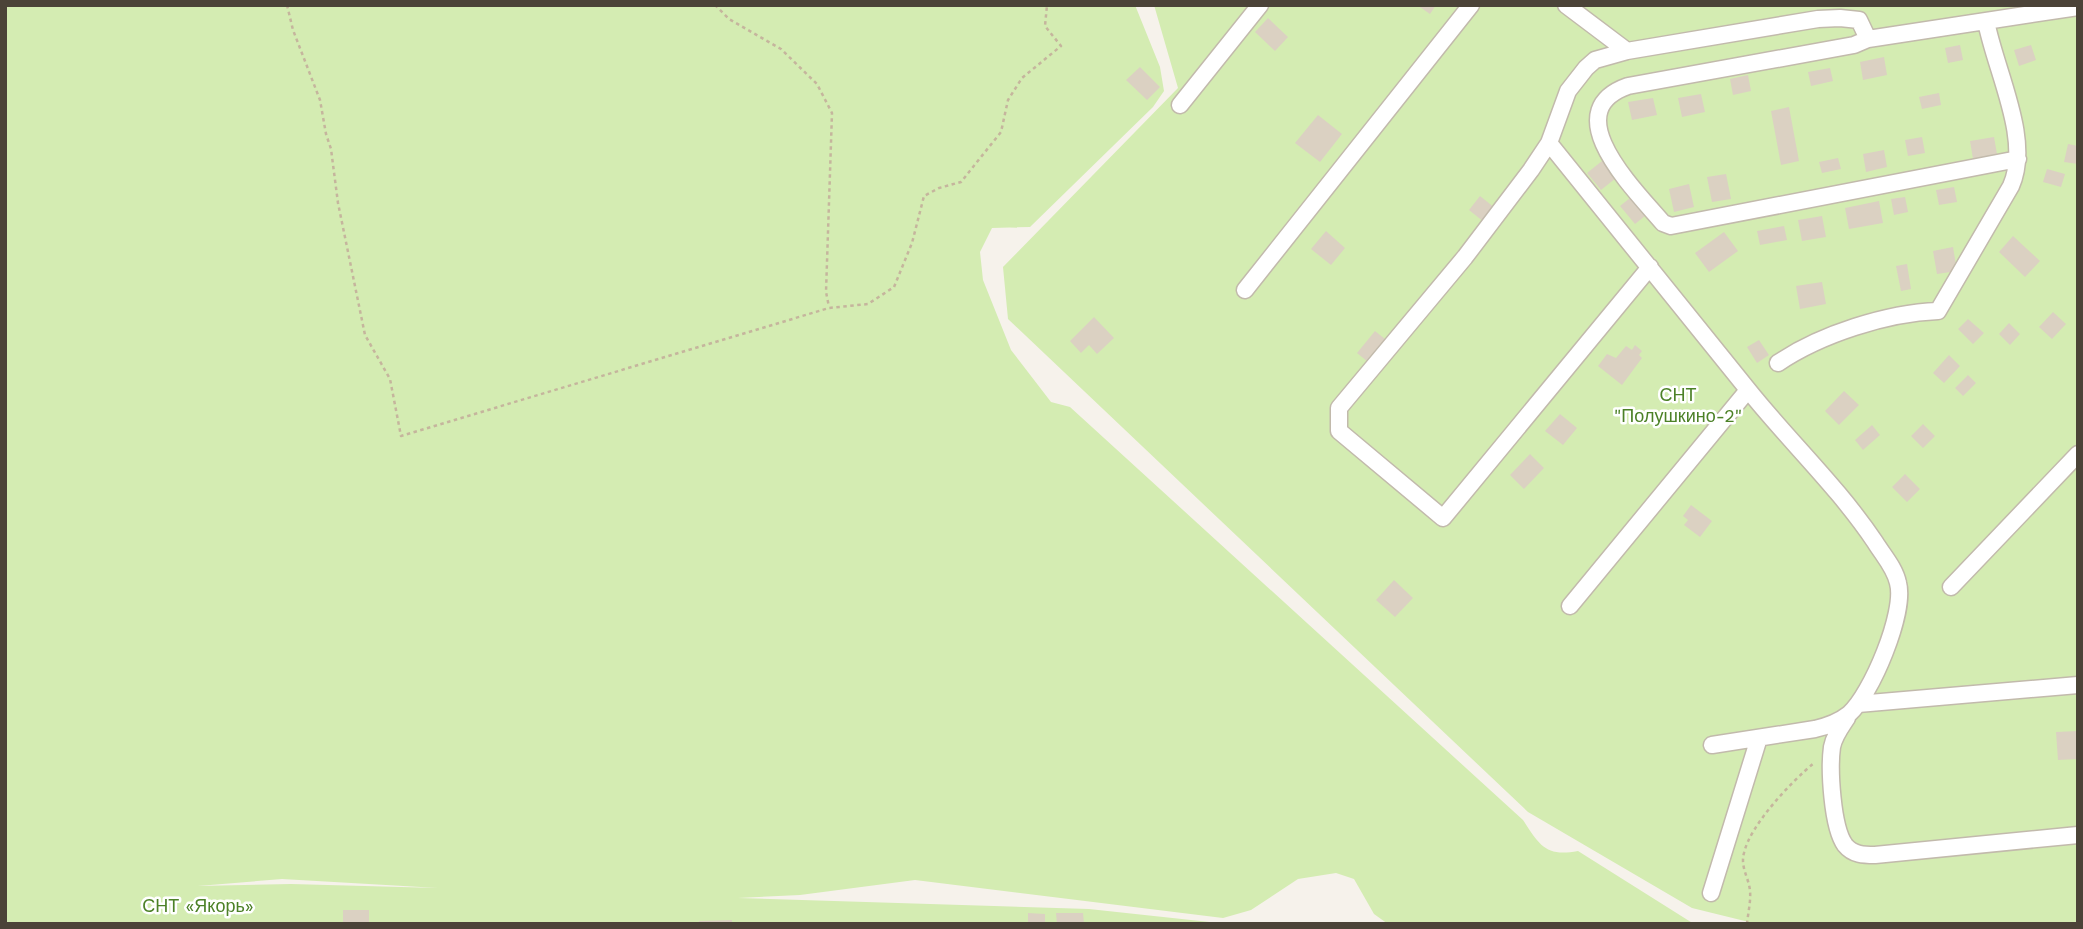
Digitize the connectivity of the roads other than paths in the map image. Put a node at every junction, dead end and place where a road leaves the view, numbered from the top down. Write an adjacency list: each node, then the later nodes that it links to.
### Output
1 (1260, 5): 8 (street)
2 (1471, 5): 12 (street)
3 (1566, 5): 7 (street)
4 (2078, 7): 5 (street)
5 (1986, 21): 6 (street); 10 (street)
6 (1868, 39): 7 (street); 10 (street)
7 (1627, 51): 9 (street)
8 (1180, 105)
9 (1549, 143): 11 (street); 11 (street)
10 (2018, 159): 13 (street)
11 (1650, 267): 14 (street)
12 (1245, 290)
13 (1778, 363)
14 (1748, 390): 18 (street); 20 (street)
15 (2078, 454): 16 (street)
16 (2070, 472): 17 (street)
17 (1951, 587)
18 (1570, 606)
19 (2078, 685): 20 (street)
20 (1854, 708): 21 (street); 23 (street)
21 (1759, 738): 22 (street); 24 (street)
22 (1712, 745)
23 (2078, 835)
24 (1712, 893)

